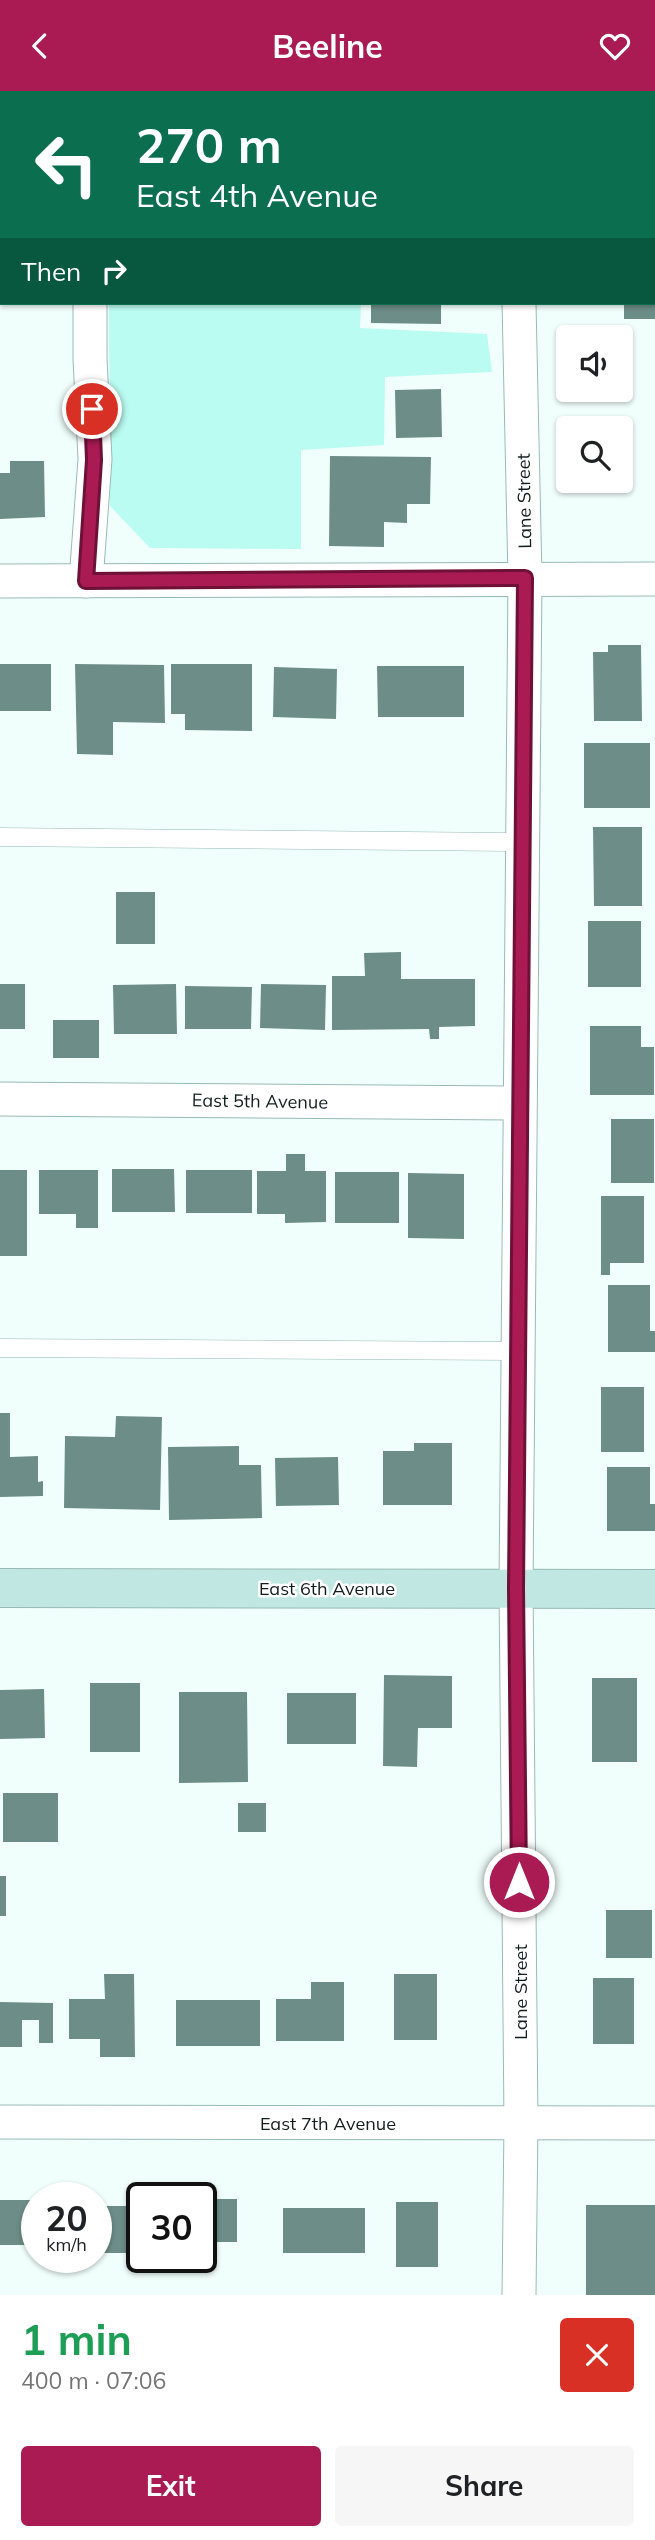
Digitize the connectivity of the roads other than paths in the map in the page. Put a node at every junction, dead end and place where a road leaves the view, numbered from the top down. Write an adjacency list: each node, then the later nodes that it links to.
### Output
1 (90, 305): 6 (street)
2 (519, 305): 3 (street, Lane Street)
3 (525, 578): 4 (street); 6 (street); 8 (street, Lane Street)
4 (655, 579)
5 (0, 581): 6 (street)
6 (86, 581)
7 (0, 837): 8 (lane)
8 (522, 842): 10 (street, Lane Street)
9 (0, 1099): 10 (street, East 5th Avenue)
10 (520, 1103): 12 (street, Lane Street)
11 (0, 1348): 12 (lane)
12 (518, 1351): 14 (street, Lane Street)
13 (0, 1588): 14 (street, East 6th Avenue)
14 (516, 1588): 15 (street, East 6th Avenue); 17 (street, Lane Street)
15 (655, 1589)
16 (0, 2122): 17 (street, East 7th Avenue)
17 (521, 2123): 18 (street, East 7th Avenue); 19 (street, Lane Street)
18 (655, 2123)
19 (519, 2295)

